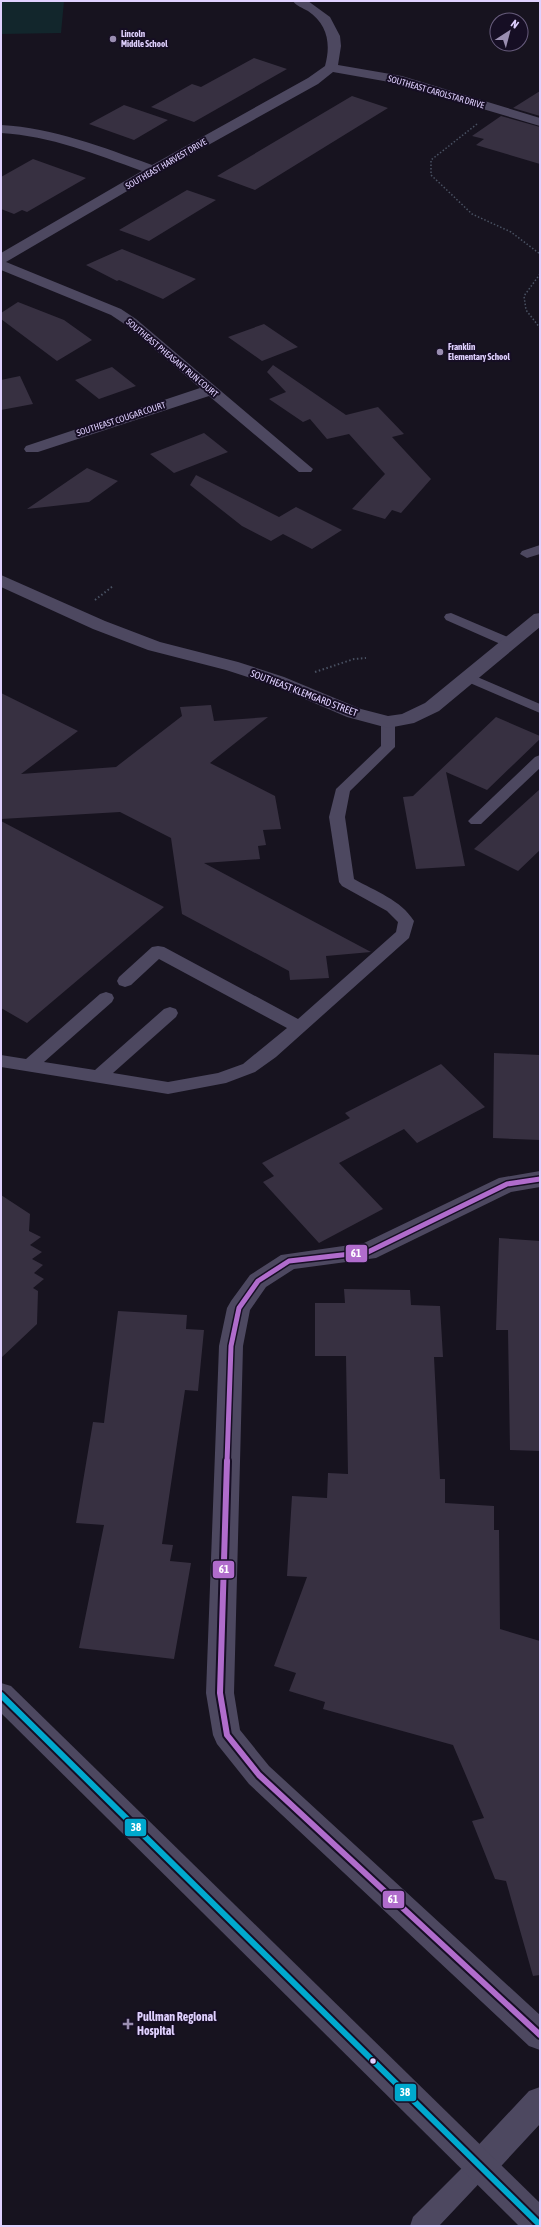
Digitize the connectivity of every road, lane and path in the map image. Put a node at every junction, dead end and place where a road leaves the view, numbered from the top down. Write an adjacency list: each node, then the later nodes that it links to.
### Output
1 (299, 1): 2 (street)
2 (331, 68): 3 (street, SOUTHEAST CAROLSTAR DRIVE); 6 (street, SOUTHEAST HARVEST DRIVE)
3 (496, 109): 4 (street, SOUTHEAST CAROLSTAR DRIVE); 7 (path)
4 (540, 122)
5 (1, 129): 6 (street)
6 (153, 170): 8 (street, SOUTHEAST HARVEST DRIVE)
7 (540, 254)
8 (1, 259)
9 (1, 265): 12 (street, SOUTHEAST PHEASANT RUN COURT)
10 (540, 274): 11 (path)
11 (540, 328)
12 (210, 390): 13 (street, SOUTHEAST COUGAR COURT); 14 (street, SOUTHEAST PHEASANT RUN COURT)
13 (32, 449)
14 (305, 469)
15 (540, 548): 16 (lane)
16 (527, 554)
17 (1, 580): 25 (street, SOUTHEAST KLEMGARD STREET)
18 (451, 617): 20 (lane)
19 (540, 618): 20 (street, SOUTHEAST KLEMGARD STREET)
20 (510, 643): 23 (street, SOUTHEAST KLEMGARD STREET)
21 (366, 658): 22 (path)
22 (312, 673)
23 (468, 677): 24 (lane); 25 (street, SOUTHEAST KLEMGARD STREET)
24 (540, 709)
25 (388, 722): 31 (lane)
26 (540, 760): 27 (lane)
27 (476, 821)
28 (125, 981): 31 (lane)
29 (106, 998): 33 (lane)
30 (170, 1014): 34 (lane)
31 (299, 1027): 34 (lane)
32 (1, 1061): 33 (lane)
33 (30, 1065): 34 (lane)
34 (98, 1077)
35 (540, 1178): 37 (street)
36 (1, 1695): 39 (street)
37 (540, 2035)
38 (540, 2102): 39 (street)
39 (480, 2166): 40 (street); 41 (lane)
40 (540, 2225)
41 (422, 2226)

